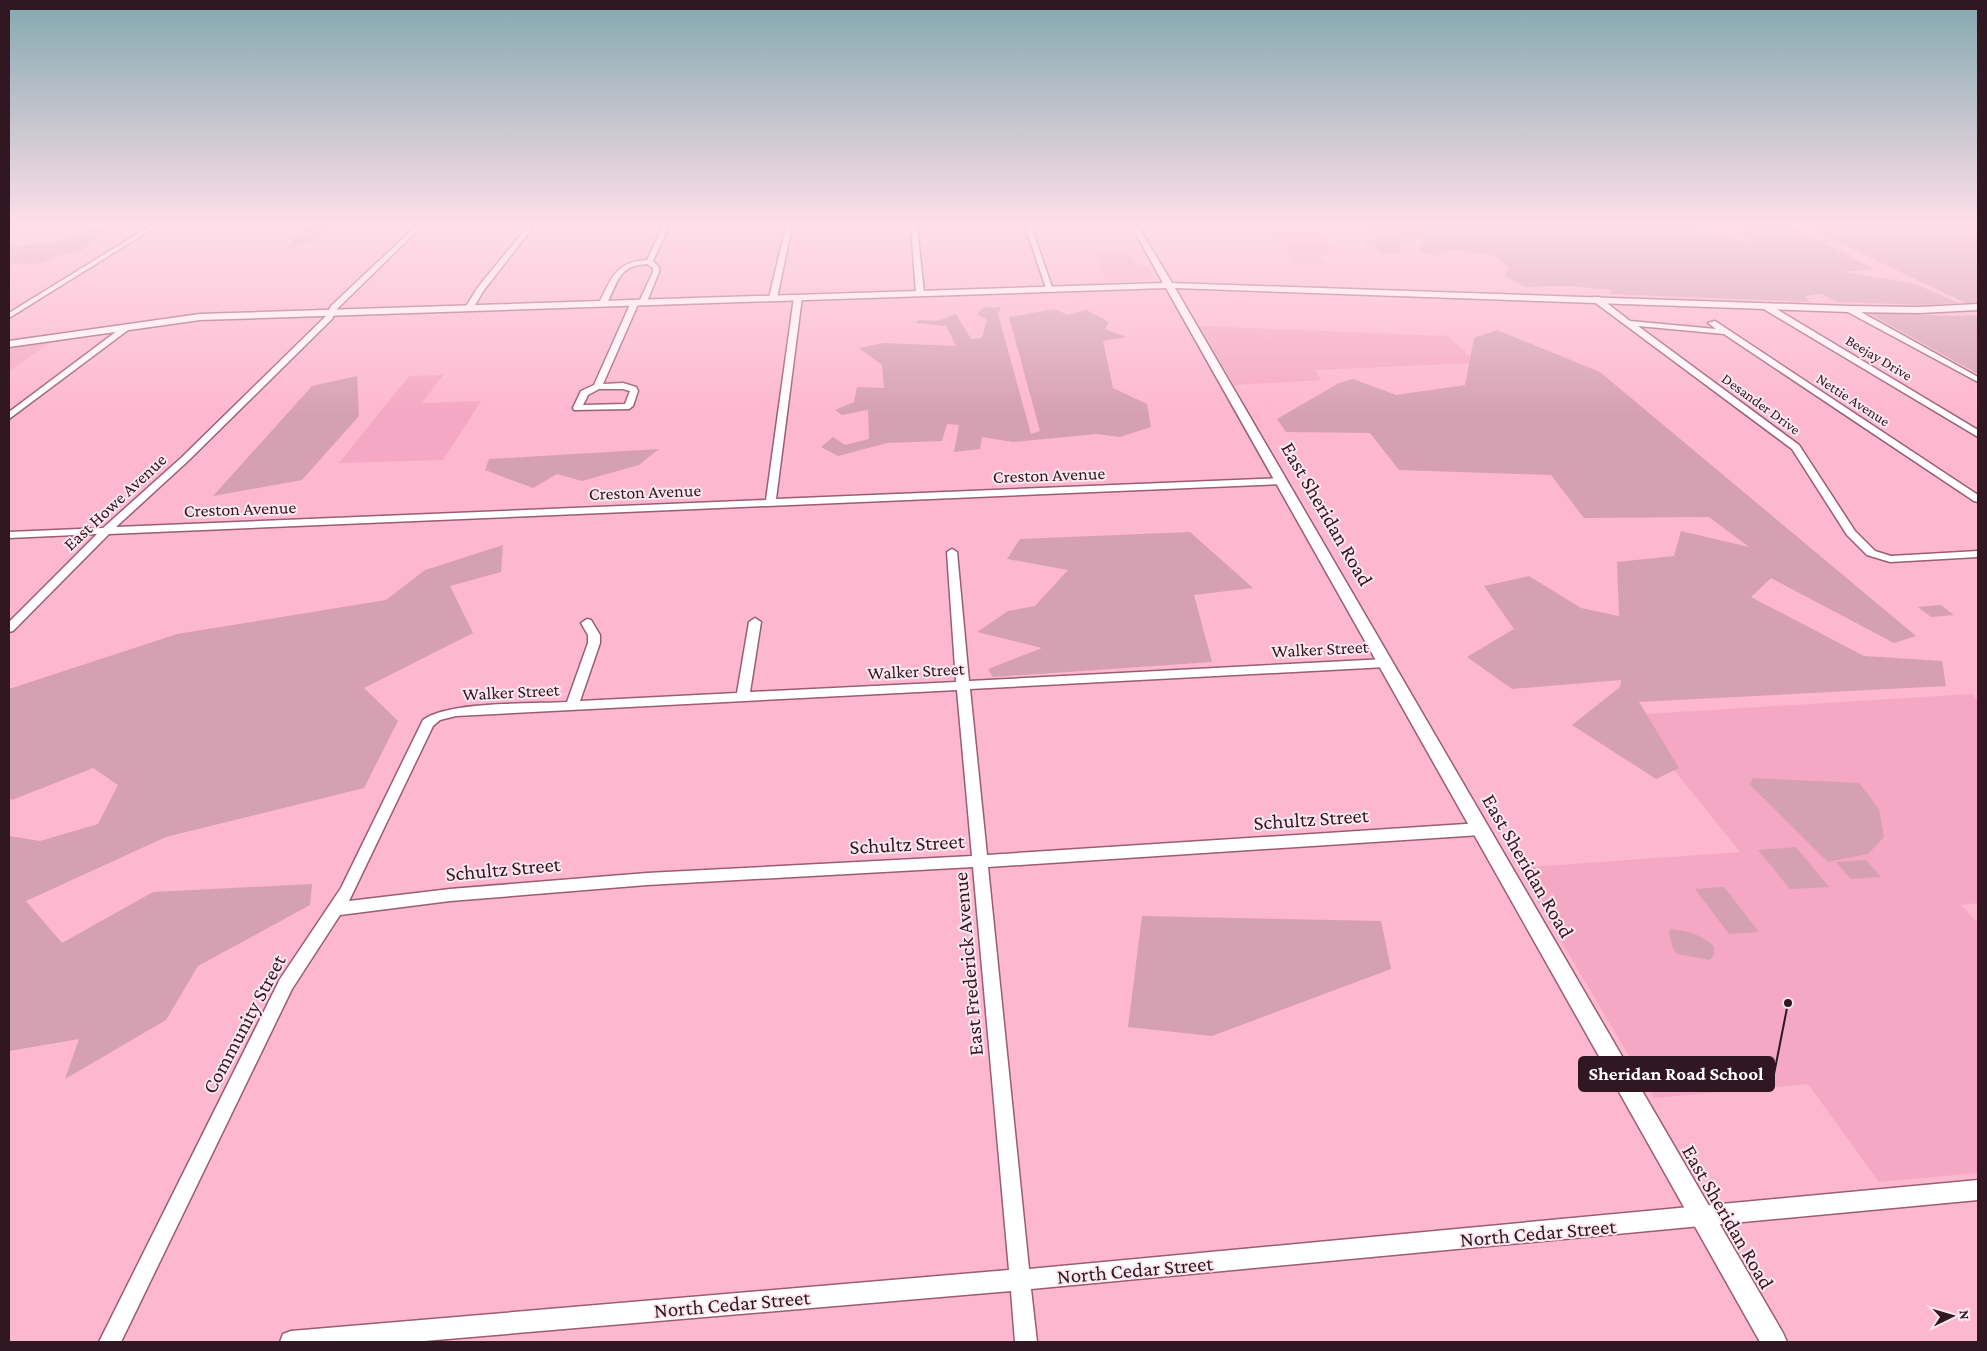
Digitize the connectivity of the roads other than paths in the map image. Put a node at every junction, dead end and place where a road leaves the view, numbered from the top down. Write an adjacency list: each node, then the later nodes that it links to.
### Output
1 (52, 289): 22 (street)
2 (354, 289): 21 (street, East Howe Avenue)
3 (481, 289): 18 (street)
4 (610, 289): 16 (street)
5 (646, 289): 15 (street)
6 (775, 289): 13 (street)
7 (920, 289): 11 (street)
8 (1023, 289): 11 (street)
9 (1171, 289): 32 (street, East Sheridan Road)
10 (1284, 289): 14 (street)
11 (920, 293): 12 (street)
12 (798, 297): 13 (street); 34 (street)
13 (773, 298): 15 (street)
14 (1596, 300): 17 (street); 23 (street, Desander Drive)
15 (639, 302): 16 (street); 29 (street)
16 (603, 303): 18 (street)
17 (1765, 306): 20 (street); 31 (street, Beejay Drive)
18 (469, 308): 21 (street)
19 (1978, 308): 20 (street)
20 (1849, 309): 28 (street)
21 (331, 312): 25 (street); 35 (street, East Howe Avenue)
22 (9, 316)
23 (1628, 323): 26 (street); 38 (street, Desander Drive)
24 (1712, 323): 26 (street, Nettie Avenue)
25 (128, 327): 27 (street); 30 (street)
26 (1726, 333): 33 (street, Nettie Avenue)
27 (9, 344)
28 (1978, 380)
29 (598, 387): 29 (street)
30 (9, 416)
31 (1978, 434)
32 (1282, 481): 34 (street, Creston Avenue); 42 (street, East Sheridan Road)
33 (1978, 499)
34 (771, 503): 35 (street, Creston Avenue)
35 (106, 531): 36 (street, Creston Avenue); 41 (street, East Howe Avenue)
36 (9, 535)
37 (952, 552): 43 (street, East Frederick Avenue)
38 (1978, 554)
39 (755, 622): 44 (street)
40 (587, 623): 45 (street)
41 (9, 628)
42 (1386, 663): 43 (street, Walker Street); 47 (street, East Sheridan Road)
43 (962, 686): 44 (street, Walker Street); 48 (street, East Frederick Avenue)
44 (743, 698): 45 (street, Walker Street)
45 (572, 706): 46 (street, Walker Street)
46 (447, 714): 49 (street, Community Street)
47 (1481, 829): 48 (street, Schultz Street); 51 (street, East Sheridan Road)
48 (980, 861): 49 (street, Schultz Street); 52 (street, East Frederick Avenue)
49 (337, 909): 53 (street, Community Street)
50 (1978, 1190): 51 (street, North Cedar Street)
51 (1702, 1217): 52 (street, North Cedar Street); 56 (street, East Sheridan Road)
52 (1020, 1280): 54 (street, North Cedar Street); 55 (street, East Frederick Avenue)
53 (110, 1342)
54 (291, 1342)
55 (1026, 1342)
56 (1774, 1342)

